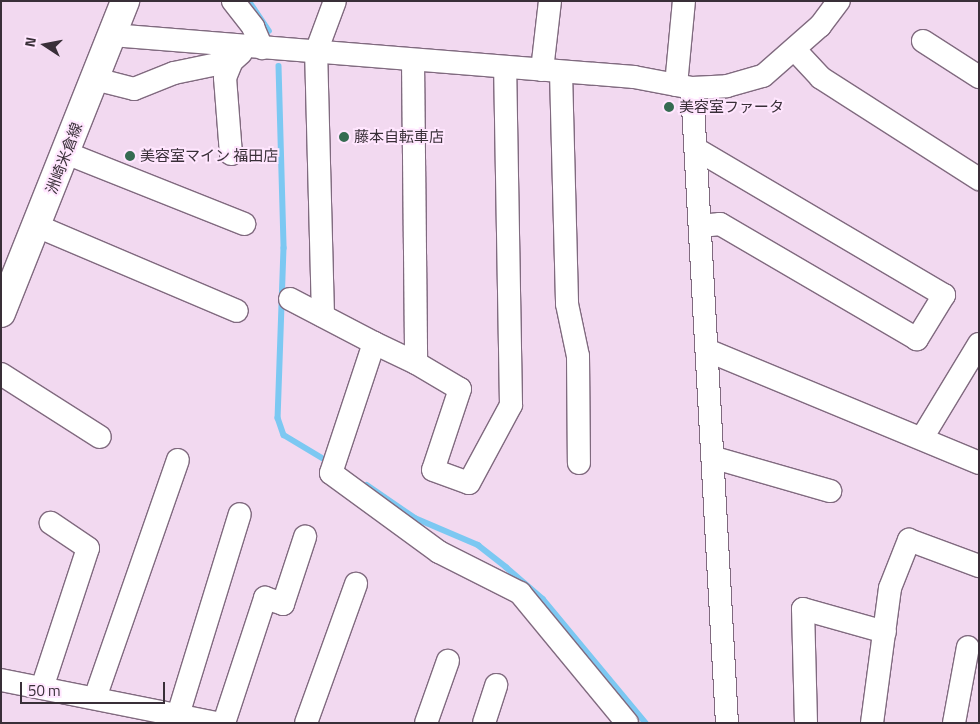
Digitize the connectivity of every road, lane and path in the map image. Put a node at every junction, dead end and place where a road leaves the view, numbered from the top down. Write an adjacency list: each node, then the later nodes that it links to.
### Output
1 (124, 1): 7 (main road, 洲崎米倉線)
2 (233, 1): 9 (street)
3 (335, 1): 11 (street)
4 (550, 1): 15 (street)
5 (684, 1): 18 (street)
6 (839, 1): 10 (street)
7 (112, 35): 9 (street); 17 (main road, 洲崎米倉線)
8 (923, 41): 16 (street)
9 (255, 47): 11 (street); 13 (street)
10 (795, 50): 18 (street); 22 (street)
11 (316, 52): 12 (street); 29 (street)
12 (413, 60): 14 (street); 33 (street)
13 (232, 61): 17 (street); 21 (street)
14 (504, 67): 15 (street); 33 (street)
15 (552, 71): 18 (street); 39 (street)
16 (979, 77)
17 (95, 79): 20 (main road, 洲崎米倉線)
18 (684, 86): 19 (street)
19 (696, 149): 25 (street); 25 (street)
20 (66, 153): 23 (street); 24 (main road, 洲崎米倉線)
21 (231, 154)
22 (979, 178)
23 (244, 224)
24 (37, 226): 27 (street); 28 (main road, 洲崎米倉線)
25 (701, 226): 32 (street)
26 (290, 299): 29 (street)
27 (237, 311)
28 (1, 313)
29 (323, 316): 30 (street)
30 (374, 342): 33 (street); 61 (street)
31 (979, 344): 36 (street)
32 (709, 351): 36 (street); 37 (street)
33 (416, 363)
34 (1, 374): 35 (street)
35 (100, 437)
36 (922, 438): 40 (street)
37 (715, 458): 41 (street); 62 (street)
38 (178, 460): 54 (street)
39 (579, 463)
40 (979, 463)
41 (830, 491)
42 (240, 514): 55 (street)
43 (51, 523): 53 (street)
44 (305, 537): 57 (street)
45 (979, 566): 47 (street)
46 (356, 584): 58 (street)
47 (884, 632): 63 (street); 64 (street)
48 (968, 647): 51 (street)
49 (448, 660): 59 (street)
50 (1, 680): 53 (street)
51 (970, 684): 65 (street)
52 (496, 685): 60 (street)
53 (42, 688): 54 (street)
54 (95, 698): 55 (street)
55 (178, 715): 56 (street)
56 (217, 723)
57 (224, 723)
58 (306, 723)
59 (426, 723)
60 (484, 723)
61 (627, 723)
62 (727, 723)
63 (806, 723)
64 (872, 723)
65 (954, 723)

